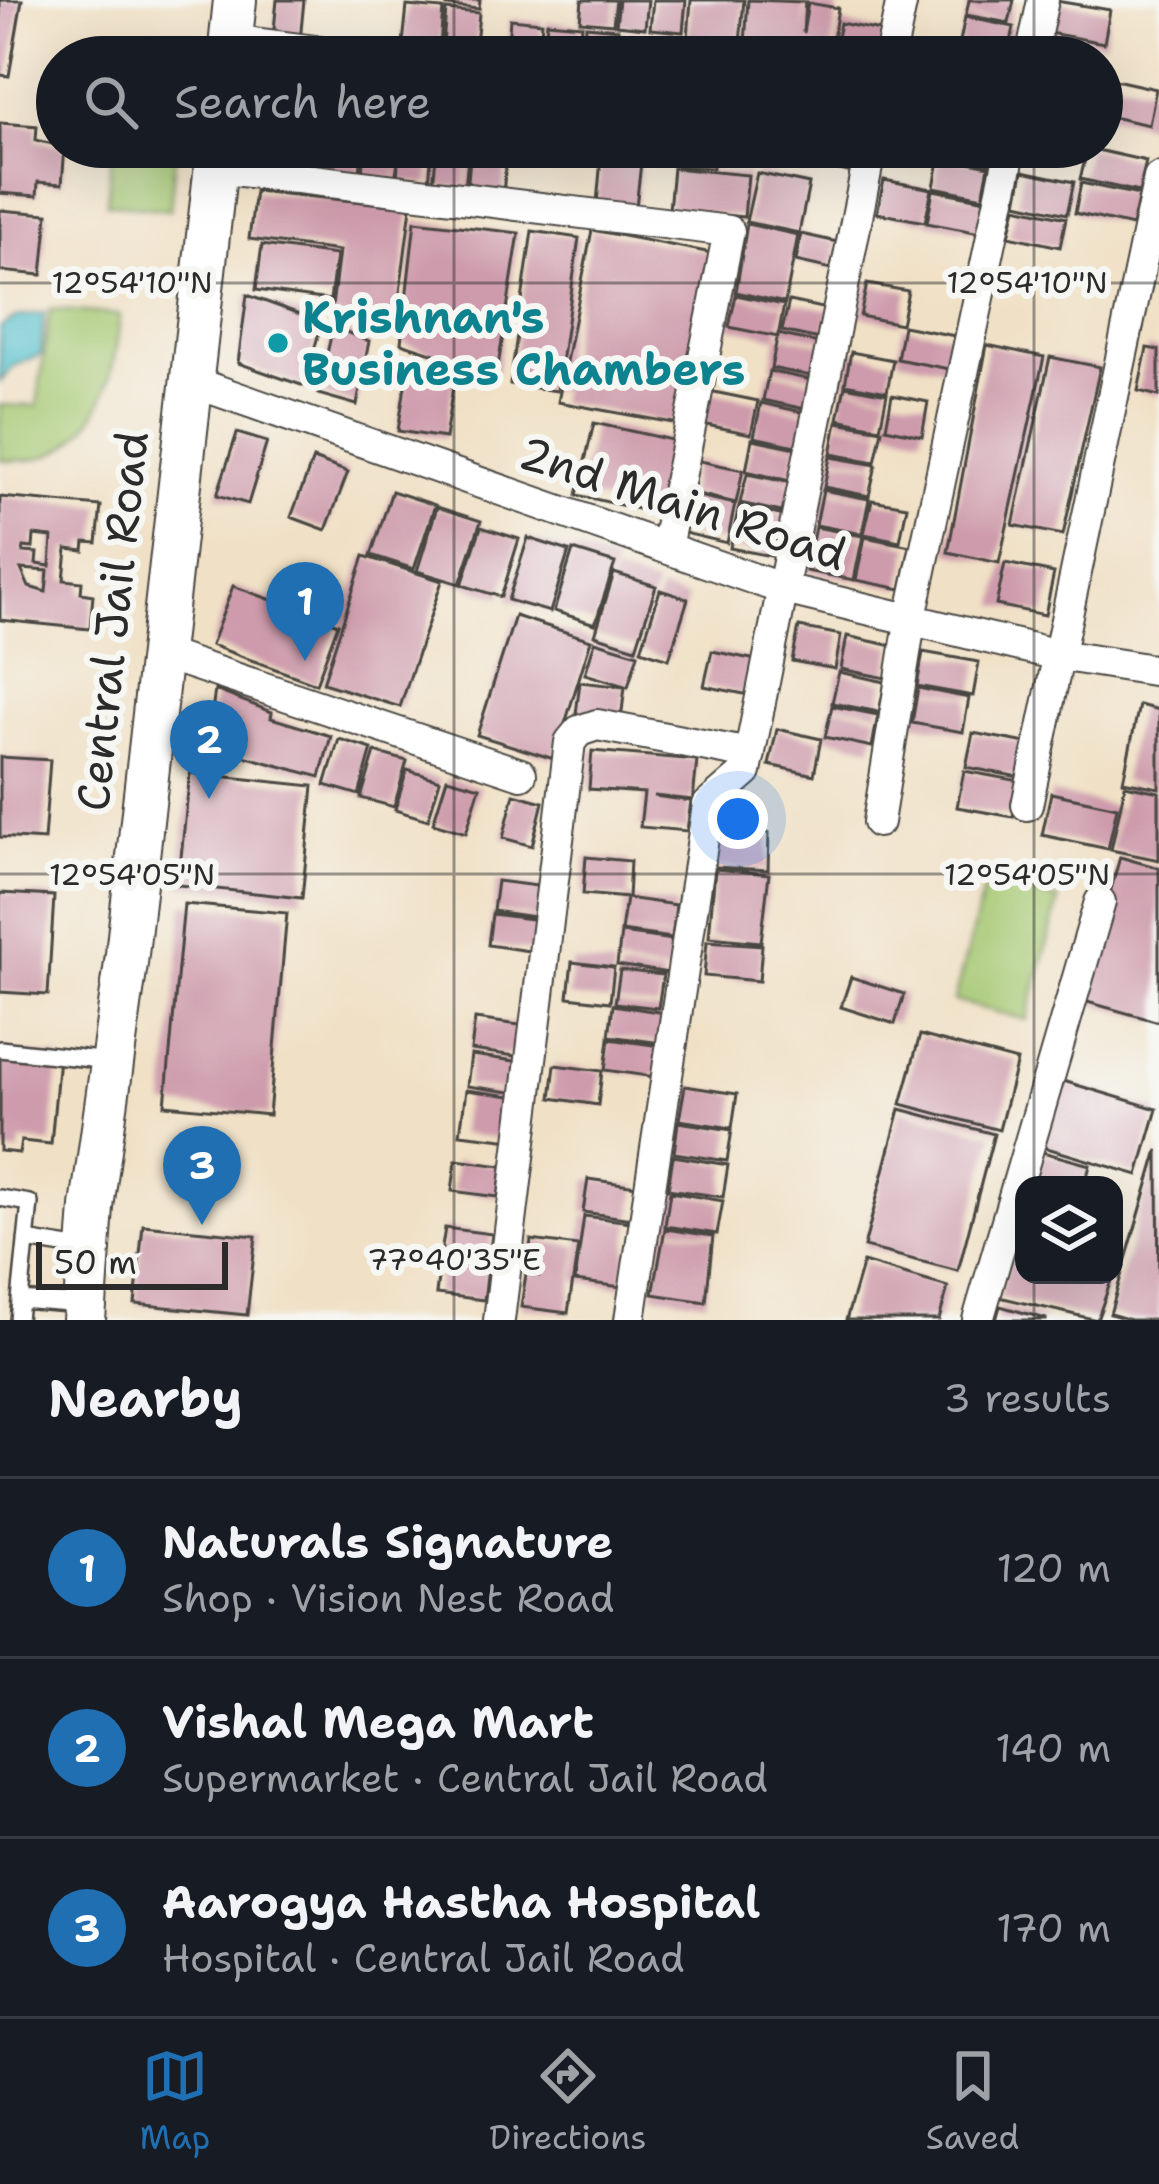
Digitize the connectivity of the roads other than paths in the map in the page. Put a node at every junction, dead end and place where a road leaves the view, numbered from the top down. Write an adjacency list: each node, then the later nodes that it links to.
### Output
1 (902, 0): 3 (street)
2 (1043, 0): 4 (street)
3 (894, 36)
4 (1035, 36)
5 (216, 168): 10 (main road, Central Jail Road)
6 (293, 168): 11 (street)
7 (868, 168): 12 (street)
8 (1007, 168): 13 (street)
9 (1159, 178): 15 (street)
10 (190, 381): 11 (street, 2nd Main Road); 14 (main road, Central Jail Road)
11 (666, 548): 12 (street, 2nd Main Road)
12 (781, 588): 13 (street, 2nd Main Road); 17 (street)
13 (910, 622): 15 (street, 2nd Main Road); 20 (street)
14 (160, 653): 18 (street); 23 (main road, Central Jail Road)
15 (1058, 655): 16 (street, 2nd Main Road); 19 (street)
16 (1159, 671)
17 (749, 754): 30 (street); 31 (street)
18 (520, 774)
19 (1028, 805)
20 (878, 822)
21 (1100, 902): 32 (street)
22 (0, 1049): 23 (lane)
23 (112, 1061): 26 (main road, Central Jail Road)
24 (0, 1198): 25 (lane)
25 (26, 1240): 26 (lane); 27 (lane)
26 (89, 1250): 28 (main road, Central Jail Road)
27 (20, 1300): 28 (lane); 29 (lane)
28 (84, 1313)
29 (17, 1320)
30 (499, 1320)
31 (630, 1320)
32 (978, 1320)

